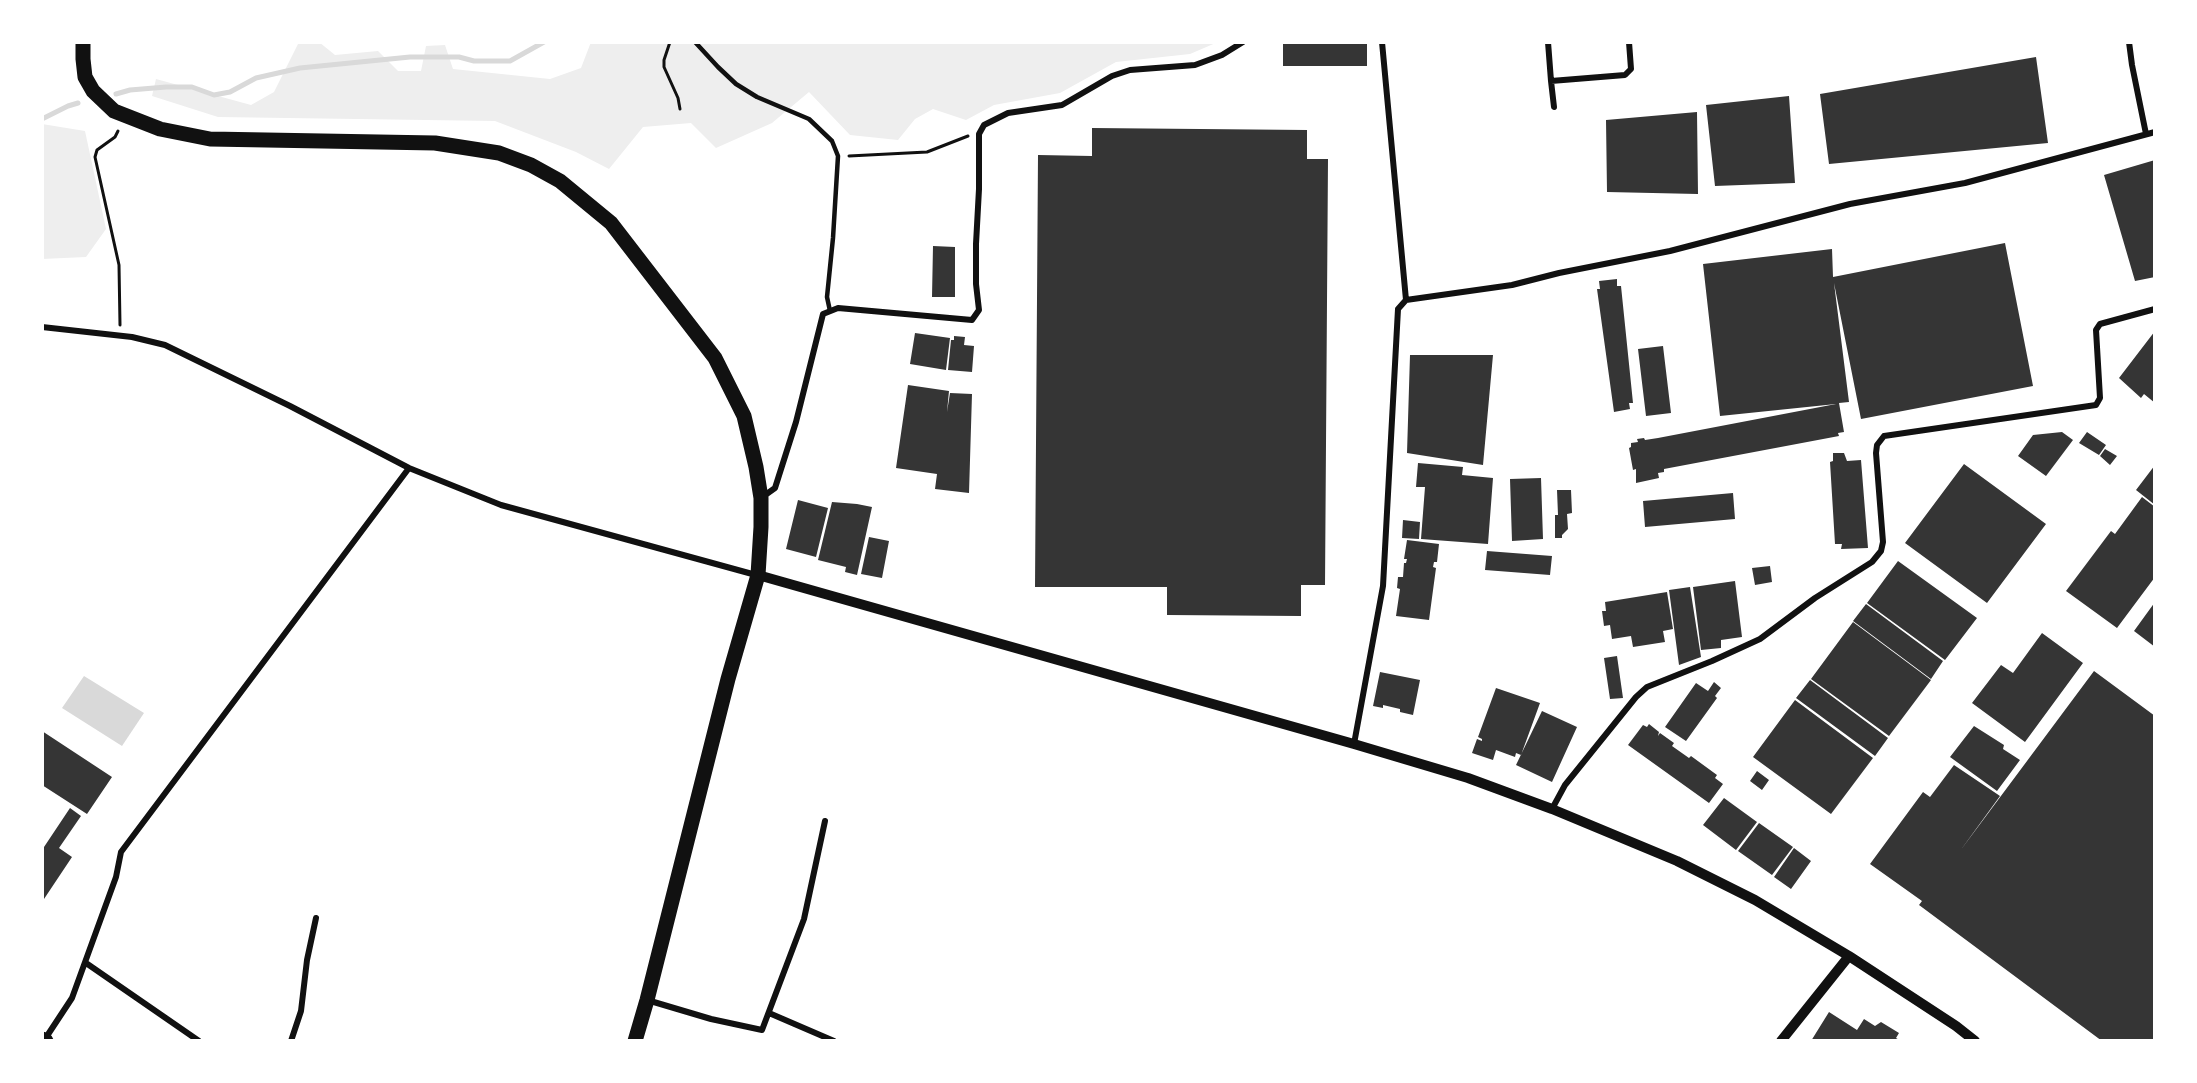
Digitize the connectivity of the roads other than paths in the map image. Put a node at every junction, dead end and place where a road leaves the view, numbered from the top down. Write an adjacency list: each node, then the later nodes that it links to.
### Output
1 (83, 42): 17 (main road)
2 (695, 42): 14 (lane)
3 (1243, 42): 14 (street)
4 (1383, 42): 12 (street)
5 (1548, 42): 8 (street)
6 (1629, 42): 8 (street)
7 (2129, 42): 11 (street)
8 (1551, 81): 9 (street)
9 (1554, 107)
10 (2155, 132): 11 (street)
11 (2145, 134): 12 (street)
12 (1406, 300): 19 (street)
13 (2155, 309): 20 (street)
14 (830, 311): 17 (street)
15 (42, 327): 16 (street)
16 (409, 468): 18 (street); 24 (street)
17 (761, 498): 18 (main road)
18 (758, 575): 19 (street); 25 (main road)
19 (1354, 744): 20 (street)
20 (1552, 809): 23 (street)
21 (825, 820): 26 (street)
22 (316, 918): 29 (street)
23 (1849, 956): 32 (street); 33 (street)
24 (86, 963): 27 (street); 28 (street)
25 (647, 1000): 26 (street); 30 (main road)
26 (769, 1013): 31 (street)
27 (44, 1040)
28 (199, 1041)
29 (291, 1041)
30 (635, 1041)
31 (834, 1041)
32 (1781, 1041)
33 (1975, 1041)

